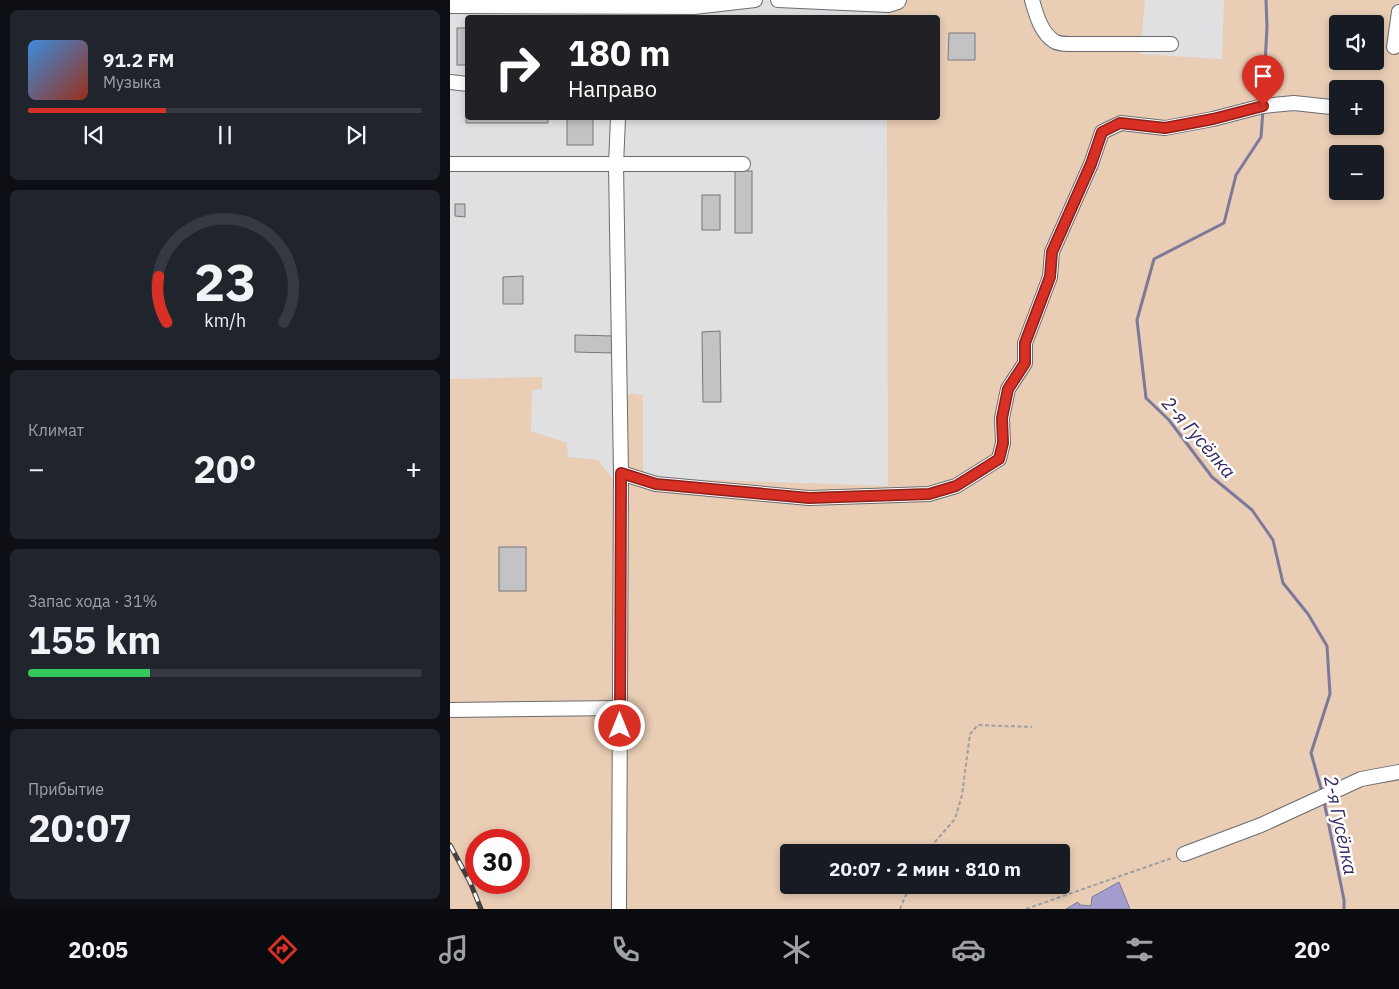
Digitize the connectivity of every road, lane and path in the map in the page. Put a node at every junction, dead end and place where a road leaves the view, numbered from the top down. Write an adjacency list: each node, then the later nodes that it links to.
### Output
1 (755, 0): 5 (street)
2 (778, 0): 3 (street)
3 (899, 0)
4 (1032, 0): 9 (street)
5 (694, 4): 7 (street)
6 (450, 6): 7 (street)
7 (620, 12)
8 (1399, 12): 10 (street)
9 (1171, 44)
10 (1394, 47)
11 (450, 82): 12 (street)
12 (465, 84)
13 (1329, 107): 18 (street)
14 (618, 120): 17 (street)
15 (450, 164): 17 (street)
16 (743, 164): 17 (street)
17 (616, 165): 18 (street)
18 (621, 473): 19 (street)
19 (620, 708): 20 (street); 26 (street)
20 (450, 710)
21 (1032, 727): 23 (path)
22 (1399, 772): 24 (street)
23 (933, 844)
24 (1184, 854): 28 (path)
25 (906, 894): 27 (path)
26 (619, 909)
27 (900, 909)
28 (1026, 909)

